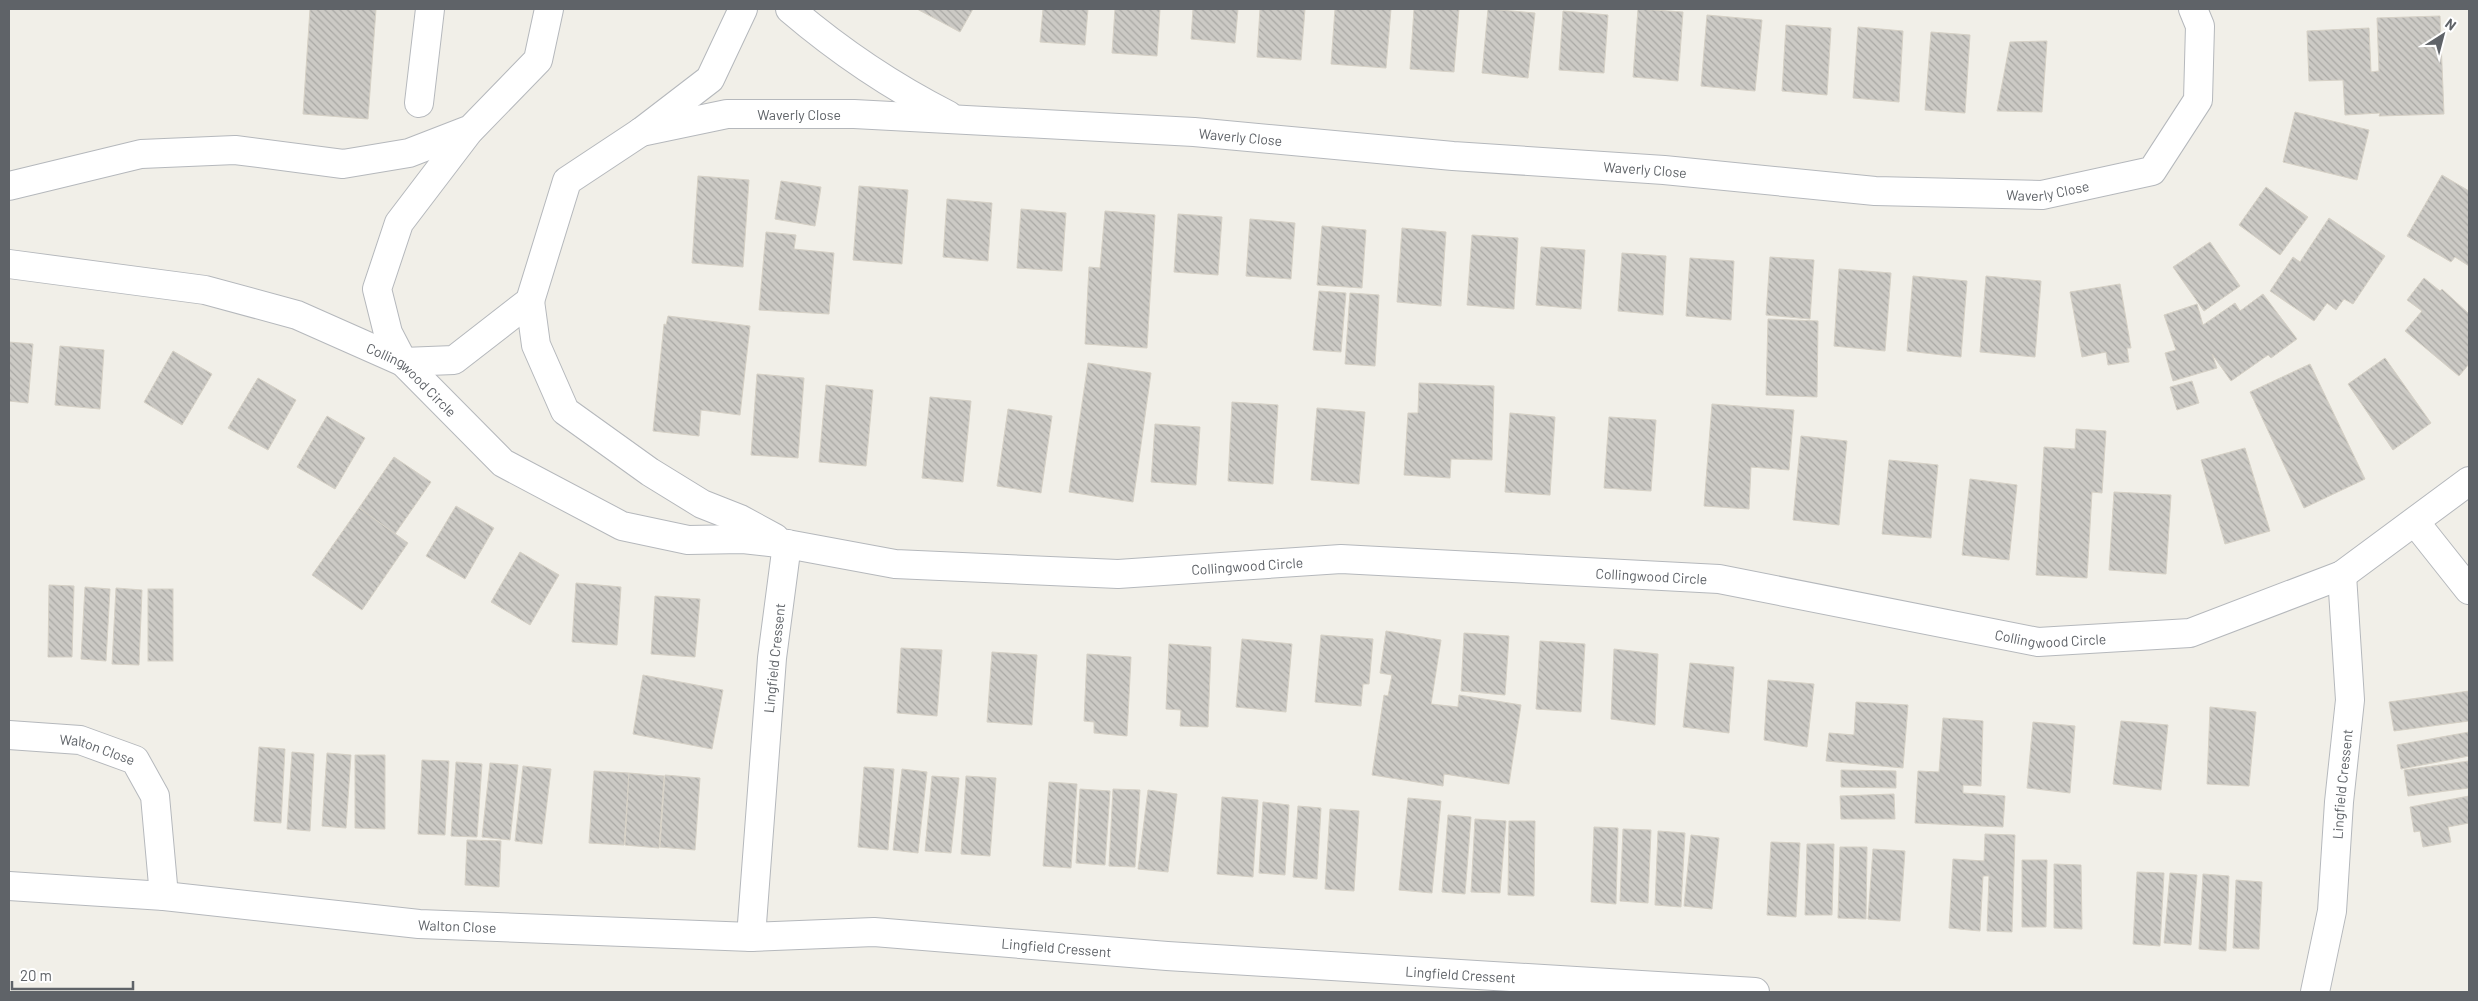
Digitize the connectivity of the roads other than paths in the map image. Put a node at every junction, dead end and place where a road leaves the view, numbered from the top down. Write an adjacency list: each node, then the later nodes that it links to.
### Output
1 (430, 9): 6 (street)
2 (549, 9): 8 (street)
3 (743, 9): 9 (street)
4 (790, 9): 7 (street, Waverly Close)
5 (2193, 9): 7 (street, Waverly Close)
6 (419, 103)
7 (958, 120): 9 (street, Waverly Close)
8 (471, 129): 10 (street); 13 (street)
9 (641, 132): 12 (street)
10 (9, 186)
11 (9, 264): 13 (street, Collingwood Circle)
12 (530, 301): 13 (street); 16 (street, Collingwood Circle)
13 (403, 362): 16 (street, Collingwood Circle)
14 (2469, 482): 15 (street, Collingwood Circle)
15 (2415, 522): 17 (street, Collingwood Circle); 18 (street)
16 (787, 544): 17 (street, Collingwood Circle); 22 (street, Lingfield Cressent)
17 (2342, 575): 24 (street, Lingfield Cressent)
18 (2469, 590)
19 (9, 735): 21 (street, Walton Close)
20 (9, 886): 21 (street, Walton Close)
21 (164, 896): 22 (street, Walton Close)
22 (751, 937): 23 (street, Lingfield Cressent)
23 (1755, 992)
24 (2316, 992)

